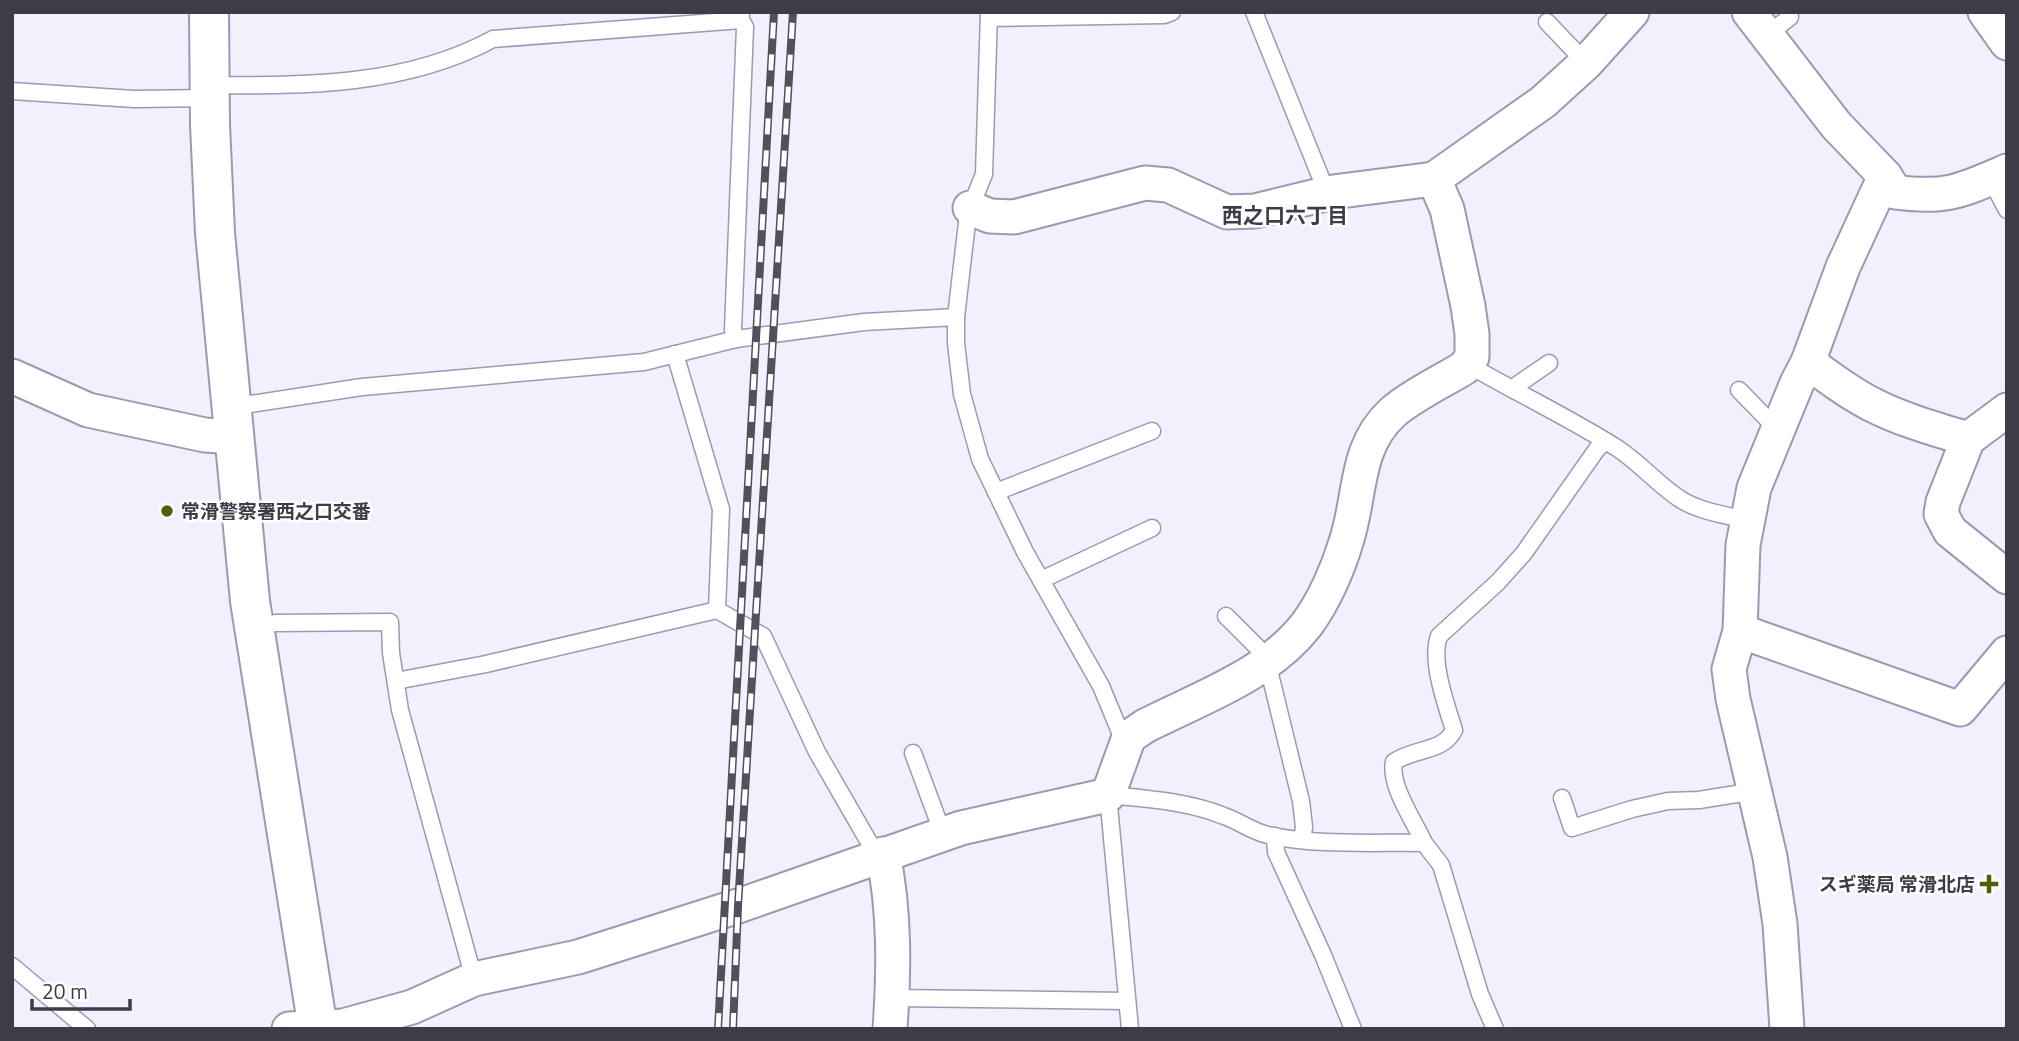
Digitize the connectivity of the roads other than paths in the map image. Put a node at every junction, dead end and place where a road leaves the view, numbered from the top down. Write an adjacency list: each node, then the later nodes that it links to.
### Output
1 (209, 12): 13 (street)
2 (1172, 12): 6 (lane)
3 (1254, 12): 17 (lane)
4 (1632, 12): 11 (street)
5 (1985, 12): 10 (street)
6 (989, 15): 18 (lane)
7 (741, 16): 13 (lane); 21 (lane)
8 (1547, 22): 11 (lane)
9 (1768, 22): 15 (street)
10 (2007, 43)
11 (1586, 63): 16 (street)
12 (12, 91): 13 (lane)
13 (209, 92): 30 (street)
14 (1998, 174): 15 (street); 19 (lane)
15 (1885, 176): 23 (street)
16 (1434, 179): 17 (street); 25 (street)
17 (1327, 193): 18 (street)
18 (970, 208): 20 (lane)
19 (2007, 210)
20 (956, 317): 21 (lane); 35 (lane)
21 (736, 339): 22 (lane)
22 (675, 354): 30 (lane); 40 (lane)
23 (1808, 362): 31 (street); 33 (street)
24 (1549, 363): 27 (lane)
25 (1467, 364): 27 (lane); 45 (street)
26 (12, 376): 30 (street)
27 (1514, 390): 34 (lane)
28 (1739, 390): 31 (lane)
29 (2007, 410): 33 (street)
30 (232, 422): 42 (street)
31 (1779, 426): 36 (street)
32 (1152, 431): 35 (lane)
33 (1968, 439): 38 (street)
34 (1605, 441): 36 (lane); 55 (lane)
35 (996, 492): 39 (lane)
36 (1746, 520): 43 (street)
37 (1152, 528): 39 (lane)
38 (2007, 577)
39 (1041, 580): 47 (lane)
40 (717, 610): 46 (lane); 56 (lane)
41 (1226, 617): 45 (lane)
42 (255, 627): 46 (lane); 61 (street)
43 (1740, 631): 44 (street); 49 (street)
44 (2007, 653)
45 (1267, 662): 47 (street); 54 (lane)
46 (396, 681): 58 (lane)
47 (1129, 737): 50 (street)
48 (913, 752): 52 (lane)
49 (1755, 790): 51 (lane); 66 (street)
50 (1108, 795): 52 (street); 53 (lane); 59 (lane)
51 (1562, 798)
52 (943, 834): 56 (street)
53 (1275, 836): 54 (lane); 64 (lane)
54 (1302, 840): 55 (lane)
55 (1424, 843): 65 (lane)
56 (880, 855): 58 (street); 60 (street)
57 (12, 966): 62 (lane)
58 (474, 979): 61 (street)
59 (1127, 1001): 60 (lane); 63 (lane)
60 (891, 1014)
61 (308, 1028)
62 (87, 1029)
63 (1130, 1029)
64 (1353, 1029)
65 (1495, 1029)
66 (1787, 1029)

